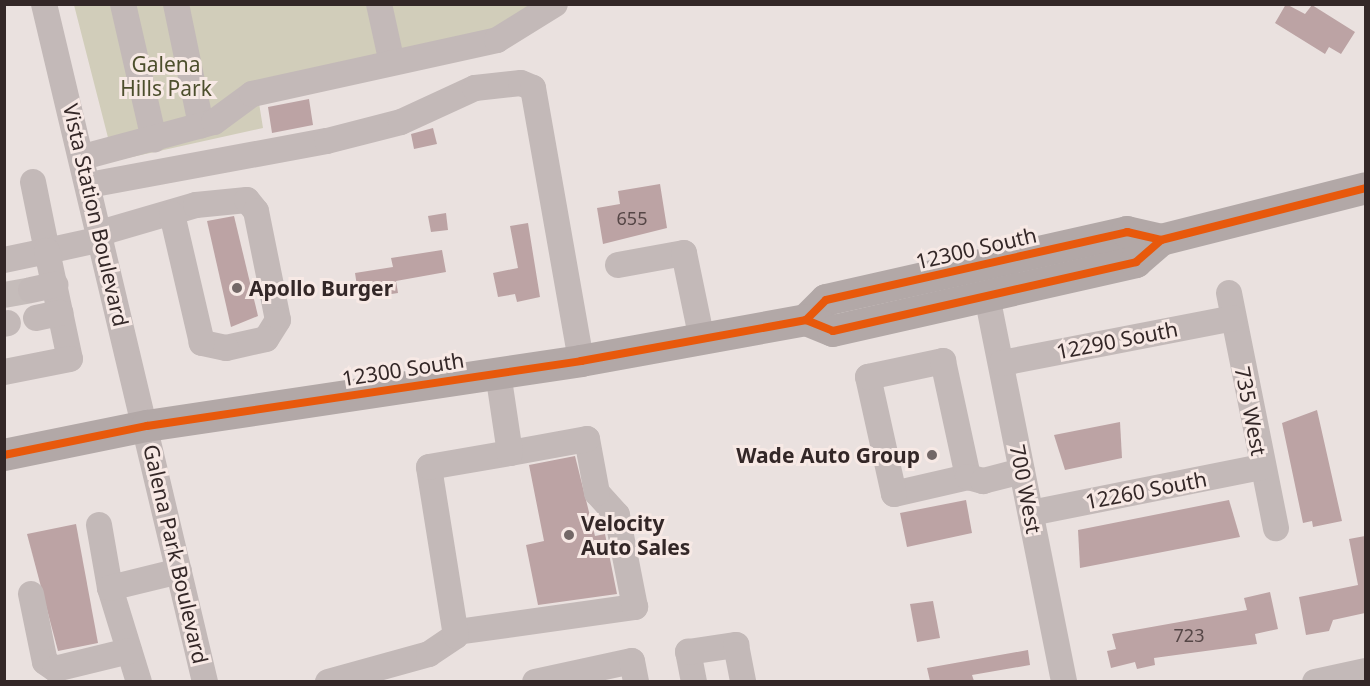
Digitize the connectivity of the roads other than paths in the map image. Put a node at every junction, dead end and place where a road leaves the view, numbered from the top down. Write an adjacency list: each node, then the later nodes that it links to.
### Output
1 (44, 4): 9 (street, Vista Station Boulevard)
2 (123, 4): 8 (street)
3 (176, 4): 7 (street)
4 (379, 4): 6 (street)
5 (555, 4): 6 (street)
6 (392, 63): 7 (street)
7 (201, 125): 8 (street)
8 (154, 139): 9 (street)
9 (83, 157): 11 (street, Vista Station Boulevard)
10 (33, 182): 16 (street)
11 (89, 185): 14 (street, Vista Station Boulevard); 23 (street)
12 (1365, 188): 15 (main road, 12300 South)
13 (172, 214): 13 (street); 14 (street)
14 (101, 236): 16 (street); 27 (street, Vista Station Boulevard)
15 (1161, 240): 19 (main road, 12300 South); 21 (main road, 12300 South)
16 (47, 251): 17 (street); 25 (street)
17 (4, 260)
18 (618, 265): 22 (street)
19 (987, 296): 21 (main road, 12300 South); 24 (street, 700 West)
20 (1231, 306): 24 (street, 12290 South); 30 (street, 735 West)
21 (806, 320): 22 (main road, 12300 South)
22 (702, 340): 23 (main road, 12300 South)
23 (582, 361): 26 (main road, 12300 South)
24 (1002, 363): 31 (street, 700 West)
25 (4, 372)
26 (498, 373): 27 (main road, 12300 South); 29 (street)
27 (147, 426): 28 (main road, 12300 South); 36 (street, Galena Park Boulevard)
28 (5, 452)
29 (510, 453): 39 (street); 39 (street)
30 (1262, 467): 33 (street, 12260 South); 35 (street, 735 West)
31 (1023, 471): 32 (street); 33 (street, 700 West)
32 (968, 477): 32 (street)
33 (1031, 513): 50 (street, 700 West)
34 (99, 525): 37 (street)
35 (1276, 528)
36 (179, 571): 37 (street); 44 (street, Galena Park Boulevard)
37 (110, 588): 40 (street)
38 (31, 594): 40 (street)
39 (457, 632): 45 (street)
40 (129, 651): 43 (street)
41 (1365, 671): 51 (street)
42 (579, 677): 46 (street); 47 (street)
43 (139, 681)
44 (205, 681)
45 (328, 681)
46 (535, 681)
47 (636, 681)
48 (694, 681): 49 (street)
49 (743, 681)
50 (1064, 681)
51 (1315, 681)

